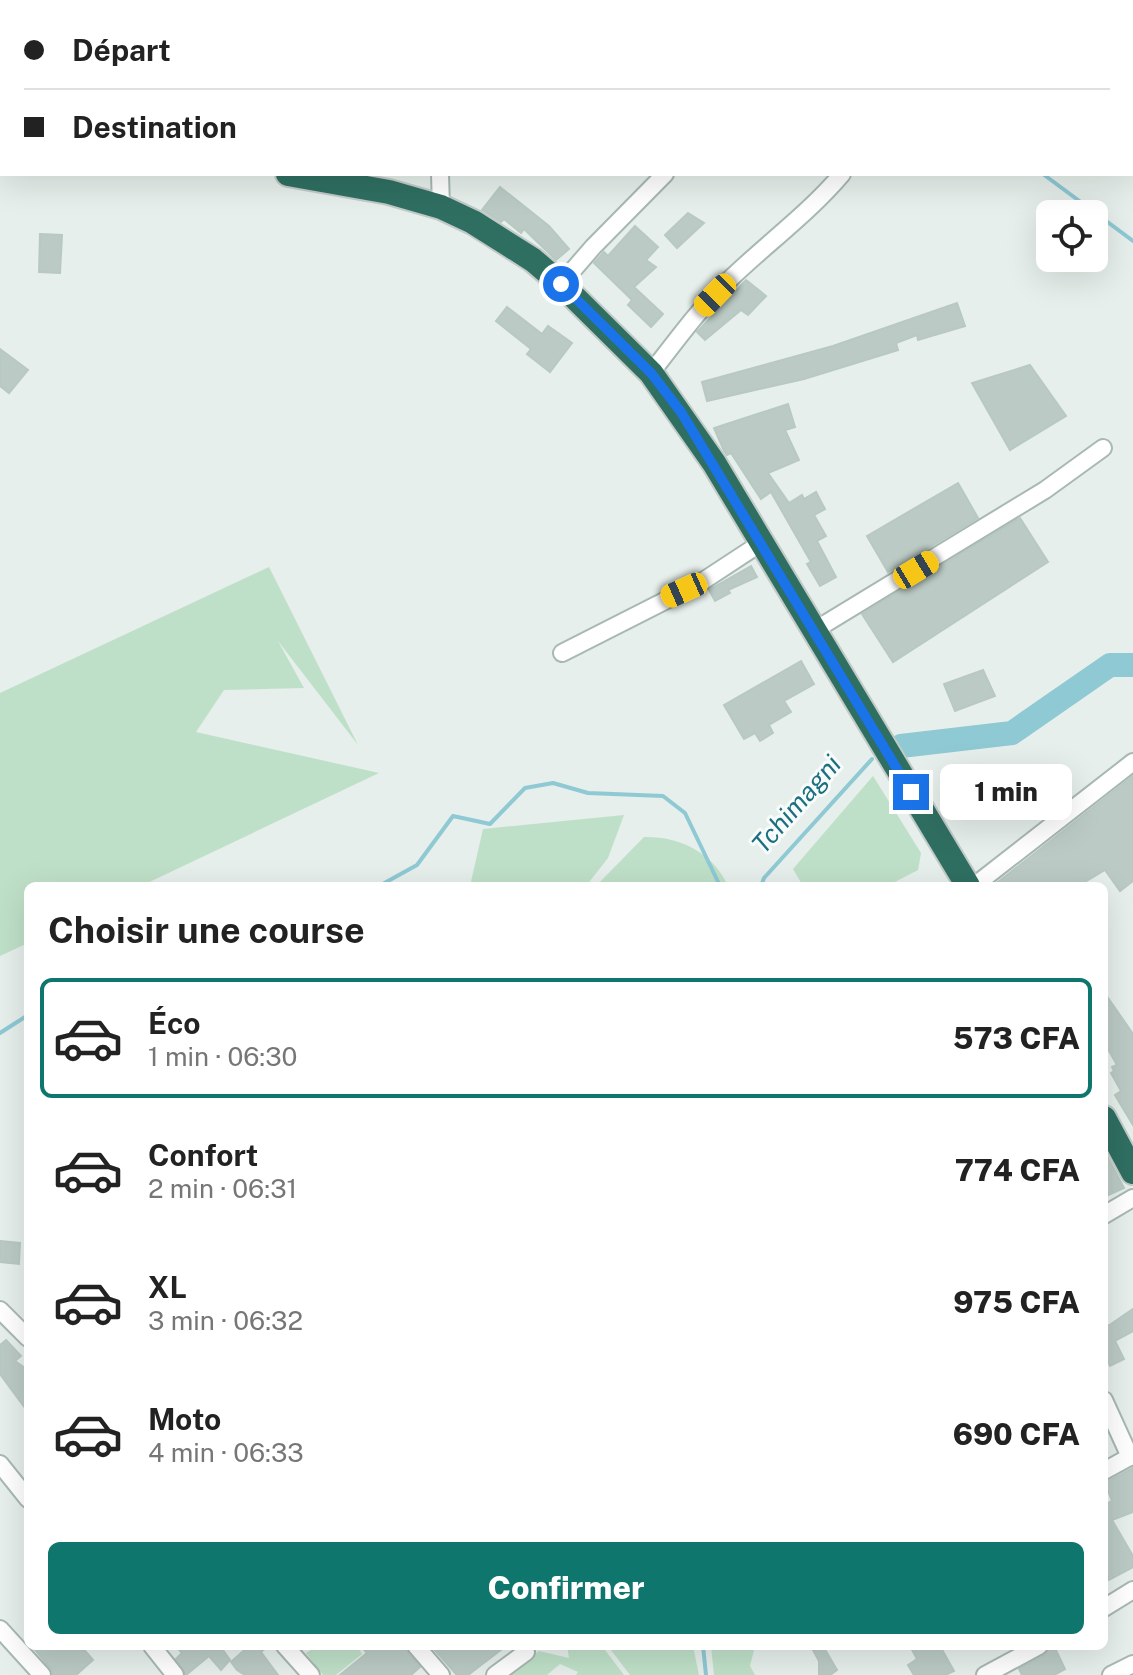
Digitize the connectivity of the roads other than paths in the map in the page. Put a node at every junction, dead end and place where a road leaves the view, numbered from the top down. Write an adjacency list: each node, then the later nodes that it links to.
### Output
1 (299, 176): 5 (highway)
2 (440, 176): 5 (street)
3 (663, 176): 6 (street)
4 (840, 176): 7 (street)
5 (441, 207): 6 (highway)
6 (561, 284): 7 (highway)
7 (651, 373): 9 (highway)
8 (1103, 448): 10 (street)
9 (761, 543): 10 (highway); 11 (street)
10 (815, 630): 13 (highway)
11 (562, 653)
12 (1133, 762): 14 (street)
13 (969, 882)
14 (976, 882)
15 (1108, 1125): 16 (highway)
16 (1133, 1172)
17 (1133, 1198): 18 (street)
18 (1108, 1213)
19 (0, 1310): 20 (street)
20 (24, 1334)
21 (1108, 1408): 22 (street)
22 (1132, 1456): 24 (street)
23 (0, 1464): 25 (street)
24 (1108, 1469)
25 (24, 1494)
26 (1133, 1590): 27 (street)
27 (1108, 1606)
28 (0, 1629): 35 (street)
29 (155, 1650): 36 (street)
30 (289, 1650): 37 (street)
31 (419, 1650): 38 (street)
32 (1032, 1650): 40 (street)
33 (526, 1652): 39 (street)
34 (1133, 1664): 41 (street)
35 (42, 1675)
36 (175, 1675)
37 (311, 1675)
38 (441, 1675)
39 (495, 1675)
40 (985, 1675)
41 (1111, 1675)

